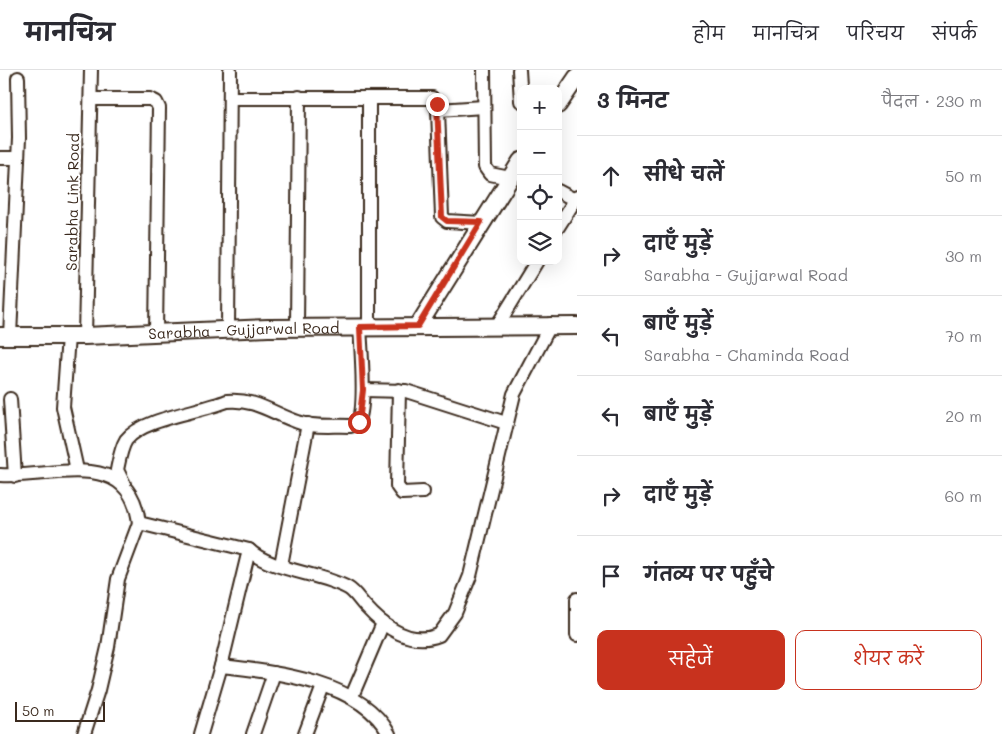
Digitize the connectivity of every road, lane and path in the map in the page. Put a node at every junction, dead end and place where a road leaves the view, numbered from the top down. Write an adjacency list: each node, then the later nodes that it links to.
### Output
1 (91, 70): 11 (street, Sarabha Link Road)
2 (230, 70): 9 (street)
3 (484, 70): 13 (street)
4 (519, 70): 7 (street)
5 (577, 77): 12 (street)
6 (18, 78): 16 (street)
7 (520, 85)
8 (299, 97): 9 (street); 10 (street); 28 (street)
9 (230, 98): 29 (street)
10 (369, 98): 14 (street); 27 (street)
11 (90, 99): 30 (street); 33 (street, Sarabha Link Road)
12 (562, 99)
13 (484, 106): 14 (street); 17 (street)
14 (438, 110): 21 (street)
15 (0, 158): 16 (street)
16 (18, 158): 31 (street)
17 (517, 170): 21 (street)
18 (562, 193): 19 (street)
19 (576, 199): 20 (street)
20 (562, 221)
21 (481, 222): 24 (street)
22 (534, 265): 25 (street)
23 (551, 324): 25 (street, Sarabha - Gujjarwal Road); 26 (street, Sarabha - Gujjarwal Road); 37 (street)
24 (418, 326): 25 (street, Sarabha - Gujjarwal Road); 27 (street, Sarabha - Gujjarwal Road)
25 (496, 326)
26 (577, 326)
27 (365, 327): 28 (street, Sarabha - Gujjarwal Road); 34 (street)
28 (297, 328): 29 (street, Sarabha - Gujjarwal Road)
29 (228, 330): 30 (street, Sarabha - Gujjarwal Road)
30 (156, 333): 33 (street, Sarabha - Gujjarwal Road)
31 (5, 336): 32 (street, Sarabha - Gujjarwal Road)
32 (68, 336): 33 (street, Sarabha - Gujjarwal Road); 39 (street)
33 (85, 336)
34 (363, 390): 35 (street); 38 (street)
35 (399, 390): 37 (street); 42 (street)
36 (10, 399): 40 (street)
37 (506, 423): 47 (street)
38 (308, 424): 41 (street); 45 (street)
39 (77, 470): 40 (street); 41 (street)
40 (5, 478)
41 (124, 484): 43 (street)
42 (423, 492)
43 (139, 523): 44 (street); 53 (street)
44 (249, 550): 45 (street); 49 (street)
45 (281, 565): 47 (street)
46 (577, 599): 48 (street)
47 (383, 623): 52 (street)
48 (577, 635)
49 (221, 666): 50 (street); 54 (street)
50 (274, 673): 51 (street); 55 (street)
51 (323, 686): 52 (street); 56 (street)
52 (352, 696): 57 (street)
53 (84, 734)
54 (201, 734)
55 (253, 734)
56 (305, 734)
57 (389, 734)

